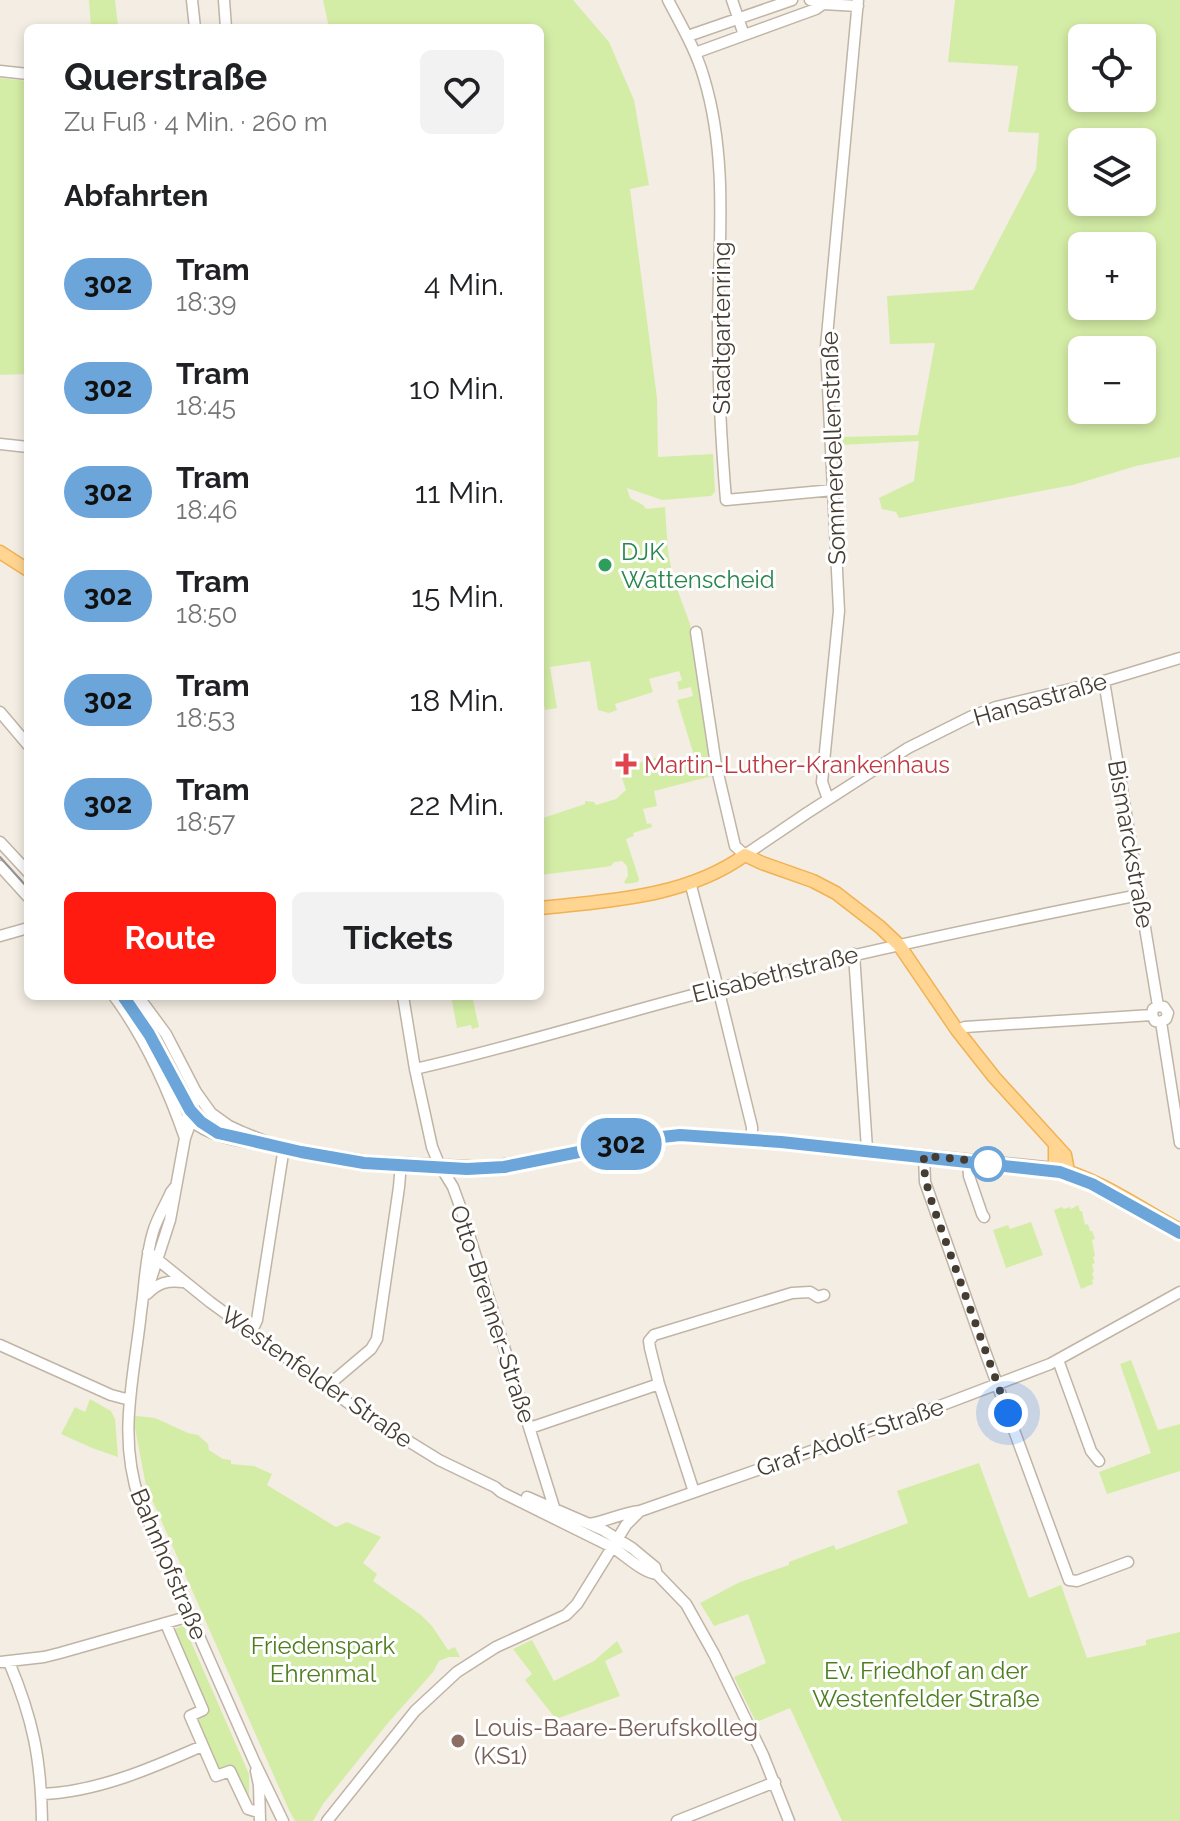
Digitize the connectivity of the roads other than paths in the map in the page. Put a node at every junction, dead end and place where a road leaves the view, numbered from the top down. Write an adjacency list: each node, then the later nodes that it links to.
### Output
1 (192, 0): 10 (street)
2 (224, 0): 11 (street)
3 (668, 0): 13 (street, Stadtgartenring)
4 (732, 0): 9 (street)
5 (792, 0): 9 (street)
6 (810, 0): 8 (street)
7 (858, 3): 8 (street); 19 (street, Sommerdellenstraße)
8 (823, 4): 12 (street)
9 (738, 18): 12 (street); 13 (street)
10 (195, 24)
11 (226, 24)
12 (744, 35): 14 (street)
13 (688, 36): 14 (street, Stadtgartenring)
14 (695, 53): 19 (street, Stadtgartenring)
15 (0, 71): 16 (street)
16 (24, 74)
17 (0, 444): 18 (street)
18 (24, 447)
19 (833, 490): 27 (street, Sommerdellenstraße)
20 (0, 552): 21 (main road)
21 (24, 567)
22 (696, 632): 29 (street)
23 (1180, 658): 24 (street, Hansastraße)
24 (1104, 681): 27 (street, Hansastraße); 34 (street, Bismarckstraße)
25 (0, 712): 26 (street)
26 (24, 740)
27 (828, 799): 29 (street, Hansastraße)
28 (0, 842): 31 (street)
29 (745, 855): 32 (main road); 38 (main road)
30 (0, 866): 33 (street)
31 (24, 868)
32 (690, 882): 35 (main road); 40 (street)
33 (24, 893)
34 (1139, 895): 38 (street, Elisabethstraße); 45 (street, Bismarckstraße)
35 (544, 908)
36 (24, 929): 37 (street)
37 (0, 936)
38 (899, 945): 39 (street, Elisabethstraße); 46 (main road)
39 (854, 954): 40 (street, Elisabethstraße); 56 (street)
40 (718, 988): 47 (street, Elisabethstraße); 53 (street)
41 (117, 1000): 50 (street)
42 (141, 1000): 48 (street)
43 (404, 1000): 47 (street, Otto-Brenner-Straße)
44 (1180, 1011): 45 (street)
45 (1160, 1014): 46 (street); 49 (street, Bismarckstraße)
46 (957, 1030): 61 (main road)
47 (415, 1069): 60 (street, Otto-Brenner-Straße)
48 (196, 1092): 51 (street, Bahnhofstraße); 55 (street)
49 (1177, 1102): 54 (street, Bismarckstraße)
50 (173, 1103): 51 (street); 52 (street)
51 (191, 1121): 52 (street, Bahnhofstraße); 55 (street)
52 (185, 1138): 64 (street, Bahnhofstraße)
53 (752, 1138): 56 (street); 60 (street)
54 (1180, 1143)
55 (279, 1146): 59 (street); 70 (street)
56 (867, 1149): 57 (street)
57 (924, 1156): 58 (street); 74 (street)
58 (968, 1160): 61 (street); 62 (street)
59 (401, 1163): 60 (street); 75 (street)
60 (440, 1166): 77 (street, Otto-Brenner-Straße)
61 (1061, 1170): 63 (main road)
62 (984, 1217)
63 (1180, 1230)
64 (152, 1255): 65 (street, Westenfelder Straße); 68 (street, Bahnhofstraße); 69 (street, Bahnhofstraße)
65 (185, 1282): 68 (street); 70 (street, Westenfelder Straße)
66 (1180, 1292): 72 (street, Graf-Adolf-Straße)
67 (824, 1295): 73 (street)
68 (145, 1296): 69 (street, Bahnhofstraße)
69 (142, 1309): 76 (street, Bahnhofstraße)
70 (251, 1333): 75 (street, Westenfelder Straße)
71 (0, 1345): 76 (street)
72 (1058, 1360): 74 (street, Graf-Adolf-Straße); 78 (street)
73 (659, 1384): 77 (street); 81 (street)
74 (997, 1385): 81 (street, Graf-Adolf-Straße); 87 (street)
75 (325, 1388): 80 (street, Westenfelder Straße)
76 (130, 1400): 88 (street, Bahnhofstraße)
77 (530, 1428): 79 (street, Otto-Brenner-Straße)
78 (1099, 1461)
79 (541, 1464): 82 (street); 84 (street, Otto-Brenner-Straße)
80 (495, 1487): 82 (street, Westenfelder Straße); 84 (street, Westenfelder Straße)
81 (694, 1492): 83 (street, Graf-Adolf-Straße)
82 (525, 1496): 84 (street, Westenfelder Straße)
83 (640, 1511): 85 (street, Graf-Adolf-Straße); 86 (street)
84 (557, 1515): 85 (street, Westenfelder Straße); 86 (street, Westenfelder Straße)
85 (589, 1524): 86 (street, Westenfelder Straße)
86 (615, 1543): 93 (street, Westenfelder Straße); 98 (street)
87 (1128, 1562)
88 (190, 1616): 89 (street); 92 (street, Bahnhofstraße)
89 (166, 1624): 90 (street); 91 (street, Bahnhofstraße)
90 (5, 1662): 94 (street)
91 (202, 1746): 94 (street); 95 (street, Bahnhofstraße)
92 (254, 1761): 95 (street, Bahnhofstraße); 97 (street, Bahnhofstraße)
93 (775, 1782): 99 (street); 100 (street, Westenfelder Straße)
94 (42, 1794): 96 (street)
95 (259, 1816)
96 (42, 1821)
97 (283, 1821)
98 (327, 1821)
99 (677, 1821)
100 (789, 1821)

